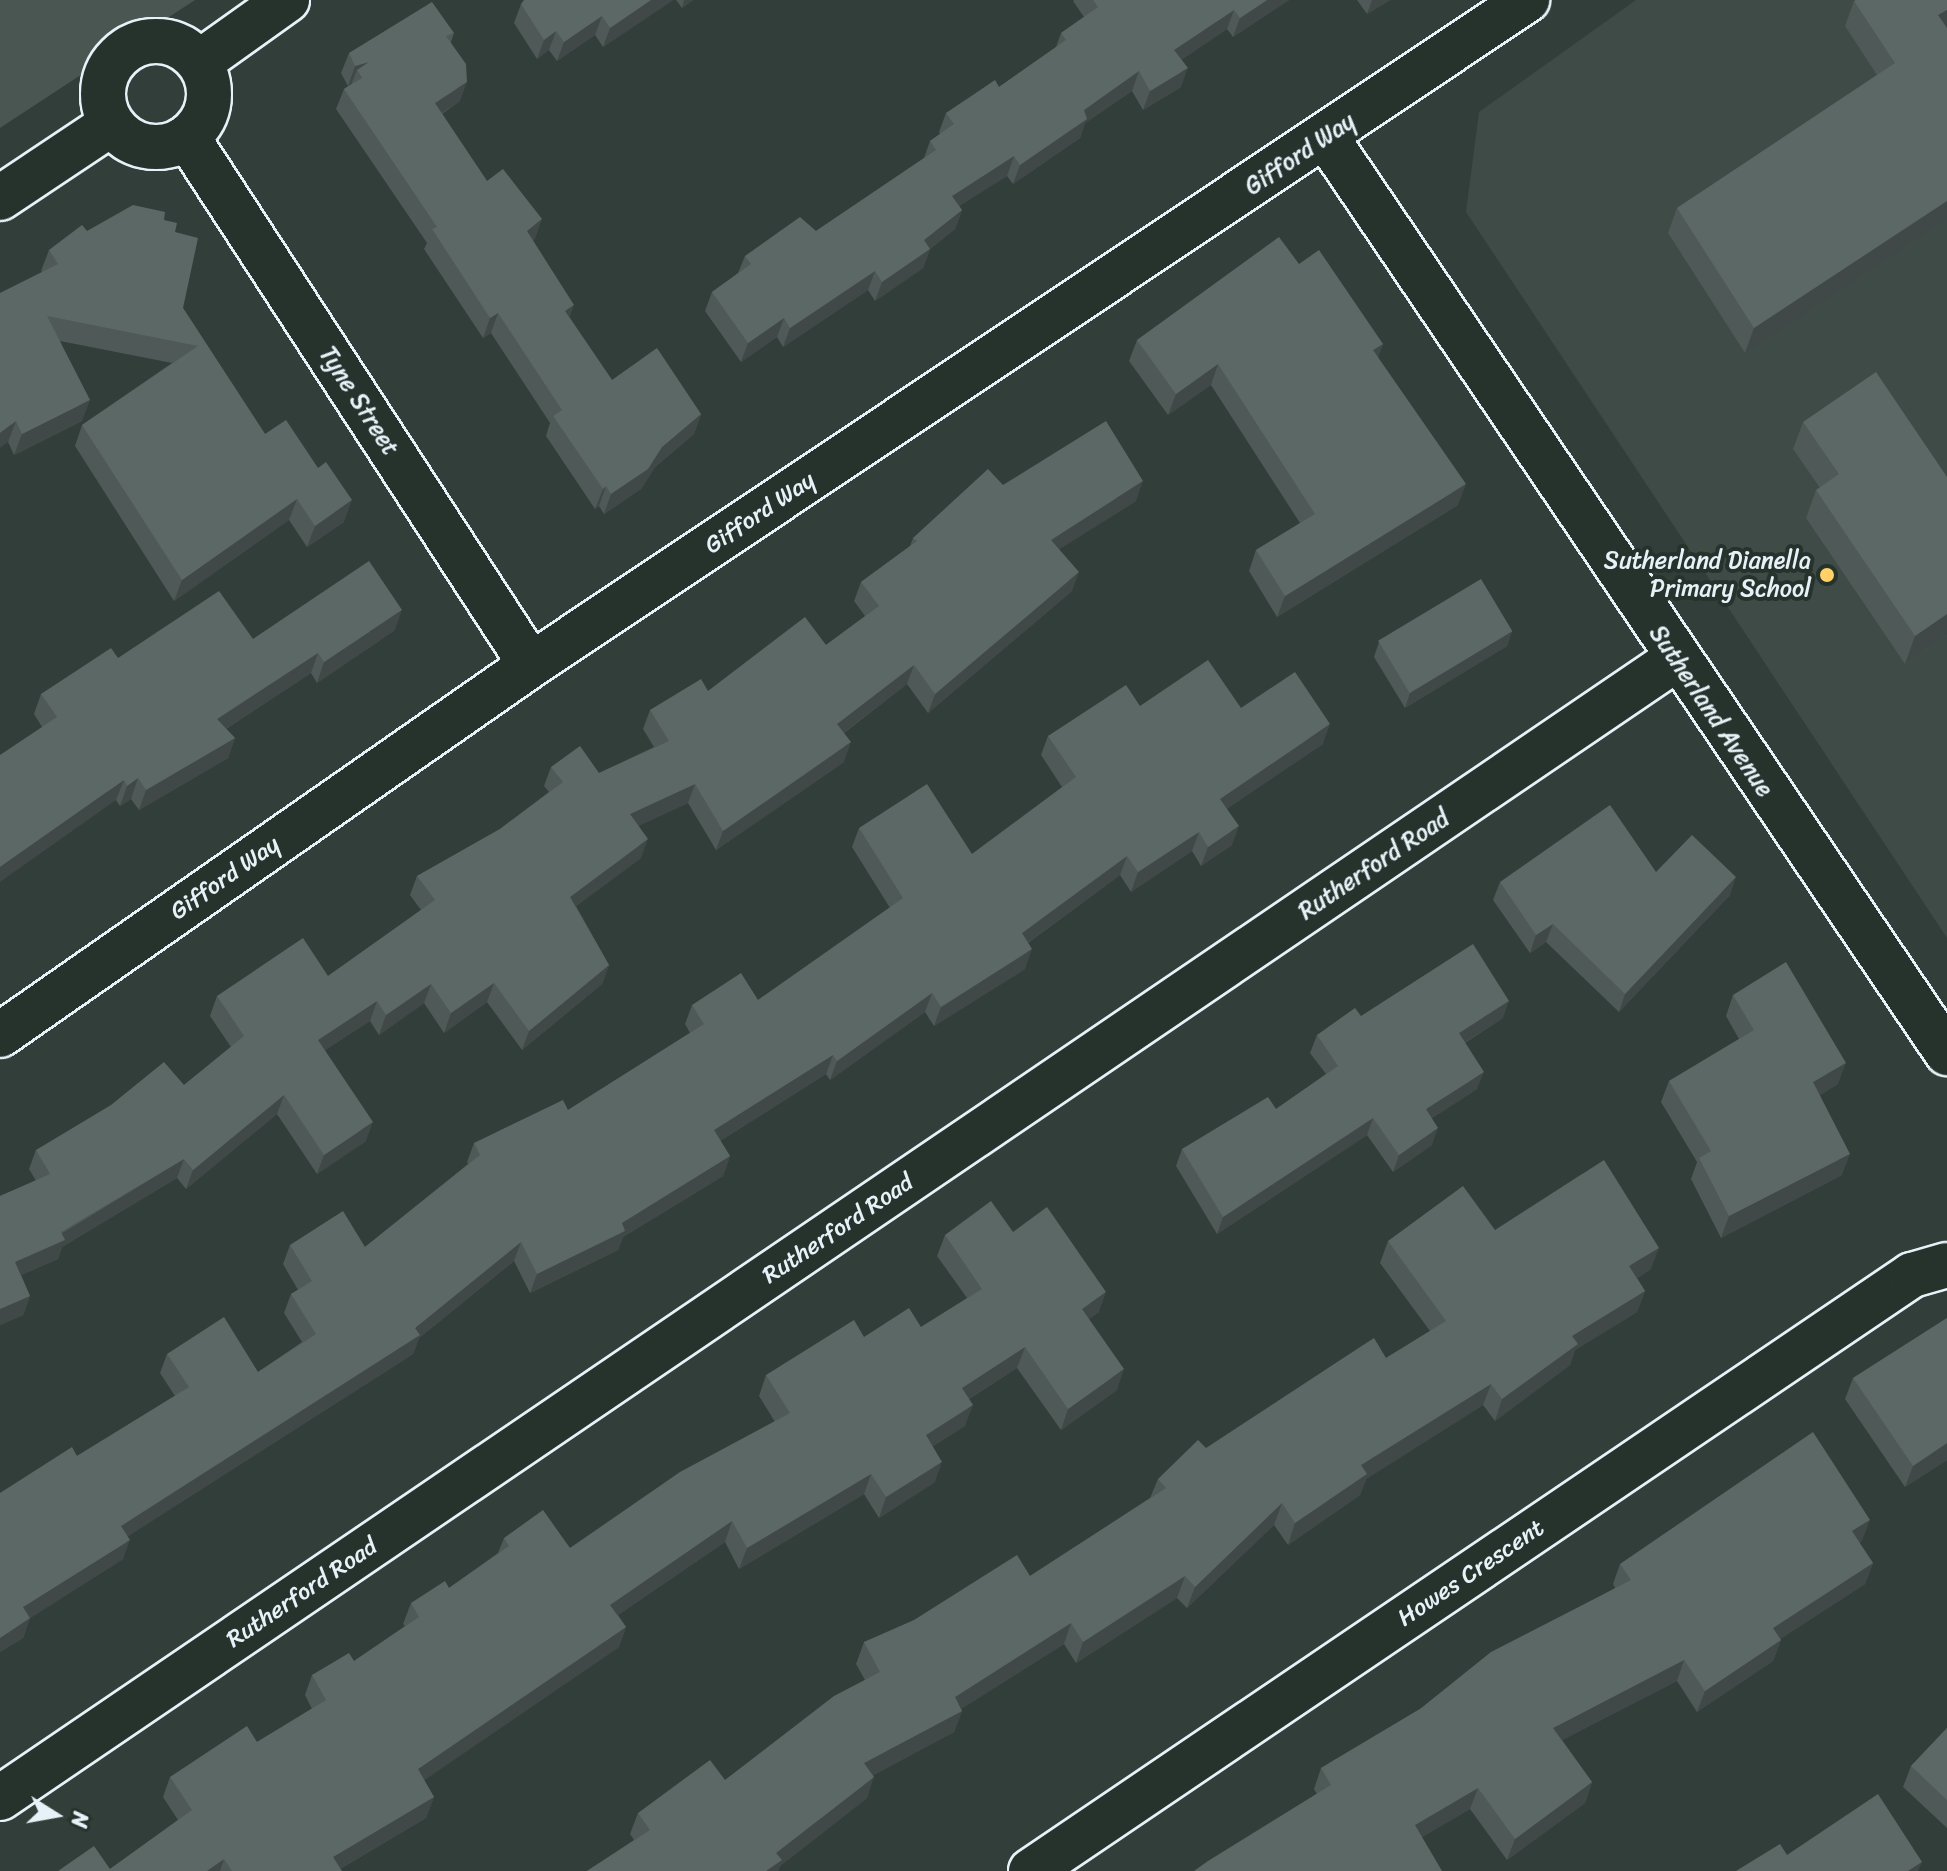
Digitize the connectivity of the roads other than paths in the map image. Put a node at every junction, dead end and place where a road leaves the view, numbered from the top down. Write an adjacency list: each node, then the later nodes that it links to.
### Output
1 (287, 0): 3 (street)
2 (1527, 0): 6 (street, Gifford Way)
3 (200, 62): 4 (street); 5 (street)
4 (111, 124): 5 (street); 7 (street)
5 (187, 137): 9 (street, Tyne Street)
6 (1326, 137): 8 (street, Sutherland Avenue); 9 (street, Gifford Way)
7 (0, 198)
8 (1676, 659): 11 (street, Sutherland Avenue); 14 (street, Rutherford Road)
9 (531, 665): 10 (street, Gifford Way)
10 (0, 1035)
11 (1944, 1058)
12 (1947, 1230): 13 (street, Howes Crescent)
13 (1929, 1270): 15 (street, Howes Crescent)
14 (0, 1798)
15 (1031, 1871)

